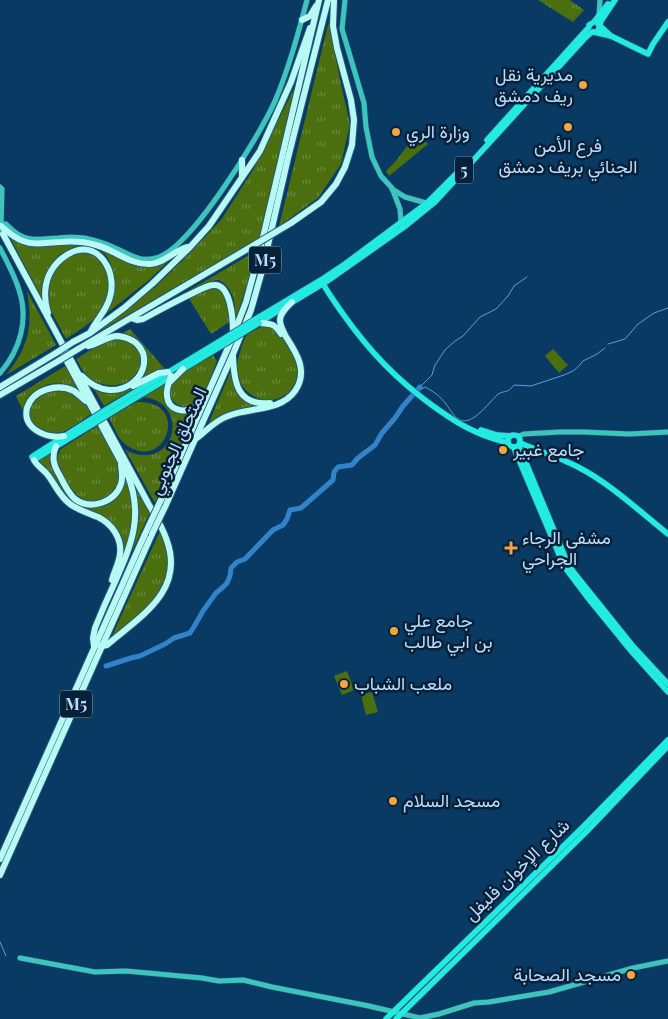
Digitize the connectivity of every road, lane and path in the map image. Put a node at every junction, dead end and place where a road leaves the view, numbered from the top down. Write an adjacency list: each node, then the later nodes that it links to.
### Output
1 (307, 0): 10 (street)
2 (319, 0): 9 (highway, المتحلق الجنوبي / M5); 10 (highway)
3 (328, 0): 36 (highway, المتحلق الجنوبي / M5)
4 (334, 0): 29 (highway, bridge)
5 (345, 0): 18 (street)
6 (600, 0): 8 (street)
7 (613, 0): 8 (main road, 5); 12 (main road, 5)
8 (599, 15): 12 (main road, 5)
9 (316, 16): 16 (highway); 33 (highway, المتحلق الجنوبي / M5)
10 (302, 20): 15 (street)
11 (668, 22): 14 (main road)
12 (596, 24): 13 (main road, 5); 13 (main road, 5); 14 (main road)
13 (591, 30): 14 (main road); 19 (main road, 5)
14 (611, 36)
15 (242, 160): 16 (highway); 22 (street)
16 (242, 178): 24 (highway)
17 (0, 187): 20 (street)
18 (392, 188): 19 (street); 21 (street)
19 (429, 204): 21 (main road, 5)
20 (0, 217): 22 (street)
21 (402, 225): 26 (main road, 5)
22 (1, 226): 23 (street); 24 (highway)
23 (1, 237): 31 (highway); 46 (highway)
24 (190, 247): 32 (highway)
25 (0, 248): 39 (street)
26 (324, 281): 27 (main road, 5); 28 (main road, 5); 51 (main road)
27 (292, 302): 28 (main road, 5); 47 (highway)
28 (280, 307): 30 (main road, 5)
29 (131, 318): 33 (highway); 35 (highway)
30 (259, 320): 34 (main road, 5, bridge); 47 (highway)
31 (53, 328): 32 (highway); 38 (highway)
32 (90, 333): 42 (highway, bridge)
33 (231, 342): 44 (highway, المتحلق الجنوبي / M5)
34 (221, 343): 37 (main road, 5); 40 (main road, 5)
35 (80, 348): 43 (highway); 45 (highway, bridge)
36 (233, 354): 47 (highway); 52 (highway, المتحلق الجنوبي / M5)
37 (183, 369): 40 (main road, 5); 41 (highway)
38 (76, 370): 43 (highway); 61 (highway)
39 (0, 373)
40 (170, 374): 41 (highway); 43 (highway); 48 (main road, 5, bridge)
41 (168, 385): 44 (highway)
42 (0, 387)
43 (124, 388)
44 (208, 394): 57 (highway, المتحلق الجنوبي / M5)
45 (0, 395)
46 (89, 404): 50 (highway); 56 (highway)
47 (273, 404): 52 (highway)
48 (91, 422): 50 (main road); 54 (main road)
49 (668, 432): 53 (street)
50 (64, 436): 55 (main road)
51 (509, 440): 53 (main road); 53 (main road)
52 (194, 441): 57 (highway, المتحلق الجنوبي / M5)
53 (518, 442): 58 (main road); 59 (main road); 62 (main road); 63 (main road)
54 (56, 446): 55 (main road); 56 (highway)
55 (34, 460): 60 (highway)
56 (120, 461): 60 (highway)
57 (162, 504): 61 (highway, المتحلق الجنوبي / M5, bridge)
58 (668, 530)
59 (668, 534)
60 (107, 599): 61 (highway)
61 (97, 646): 66 (highway, المتحلق الجنوبي / M5); 67 (highway, المتحلق الجنوبي / M5)
62 (668, 684)
63 (668, 692)
64 (668, 740): 70 (main road, شارع الإخوان فليفل)
65 (668, 746): 71 (main road, شارع الإخوان فليفل)
66 (0, 859)
67 (0, 875)
68 (20, 958): 70 (street)
69 (668, 961): 71 (street)
70 (393, 1012): 71 (street); 72 (main road, شارع الإخوان فليفل)
71 (402, 1013): 73 (main road, شارع الإخوان فليفل)
72 (386, 1019)
73 (396, 1019)

